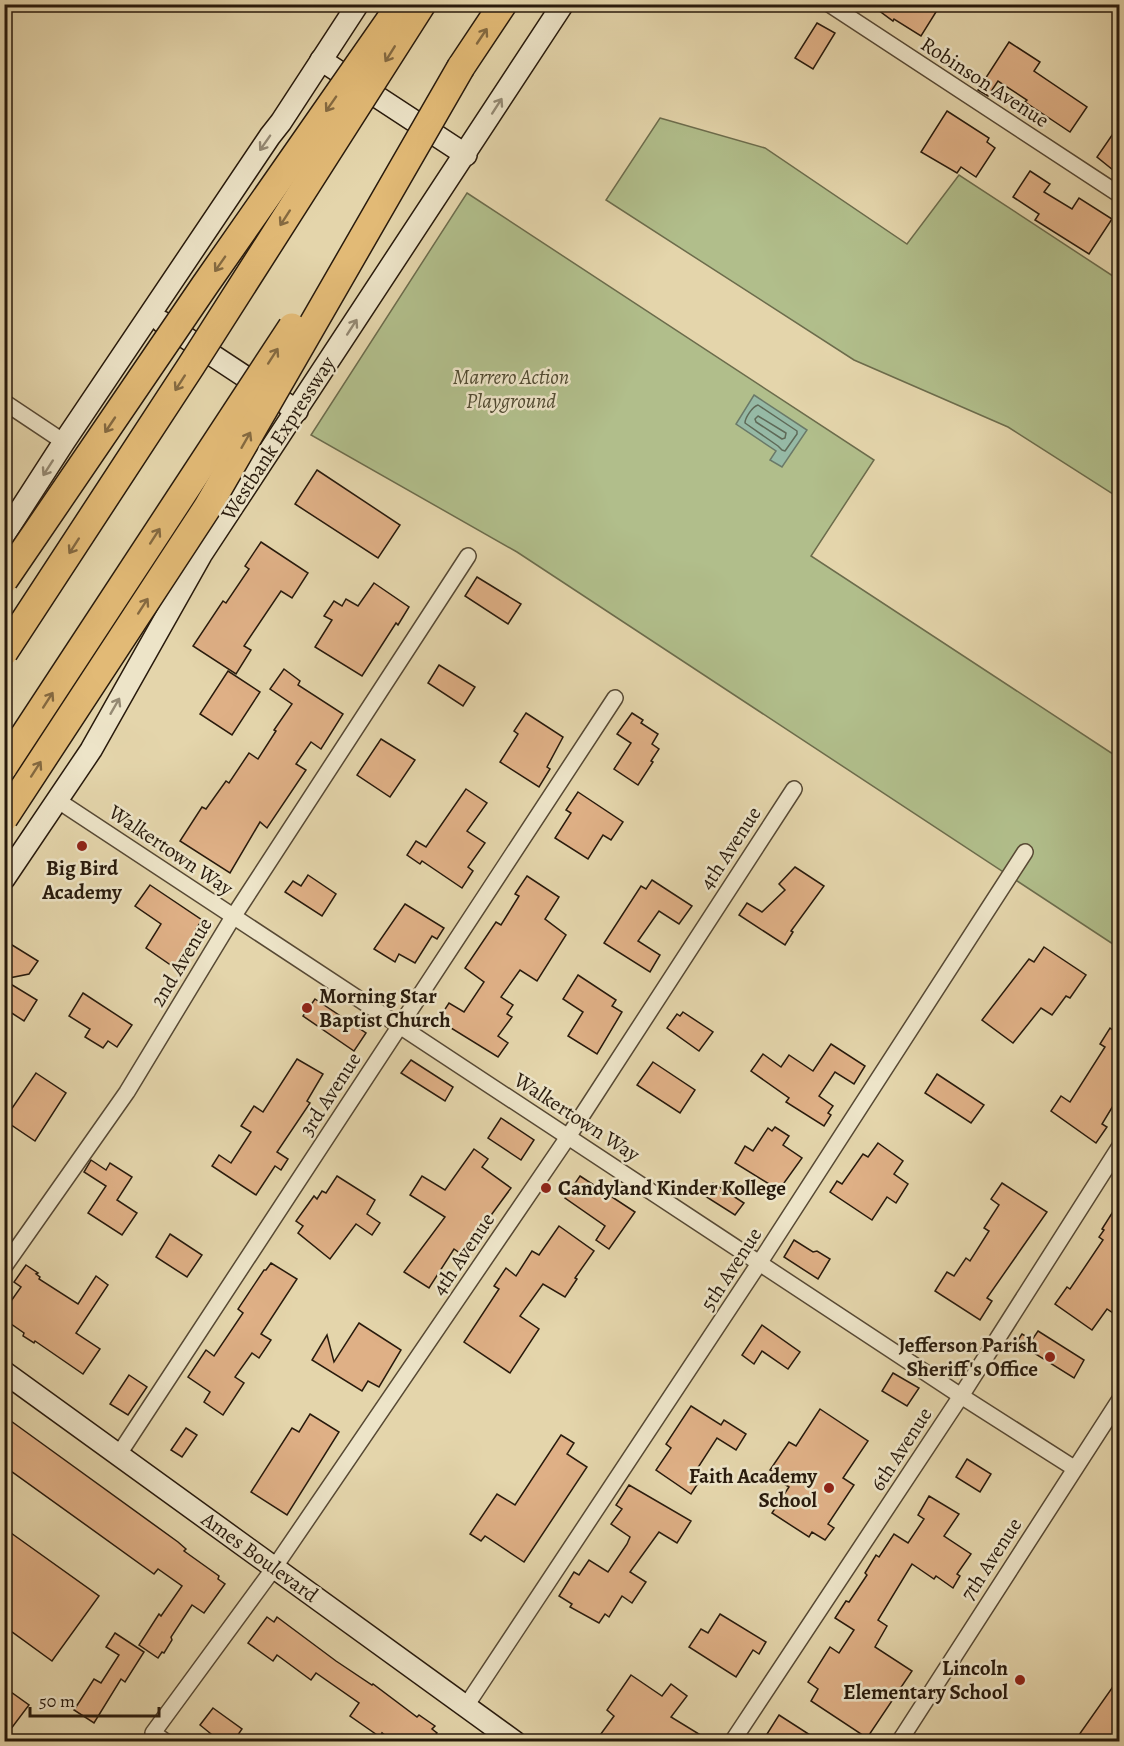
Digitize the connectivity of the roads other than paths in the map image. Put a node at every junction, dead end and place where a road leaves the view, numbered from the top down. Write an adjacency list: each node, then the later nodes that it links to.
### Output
1 (358, 4): 7 (main road)
2 (401, 4): 17 (highway, one-way to 17, bridge)
3 (422, 4): 18 (highway, one-way to 18, bridge)
4 (503, 4): 8 (highway, one-way to 4)
5 (563, 4): 9 (main road, Westbank Expressway, one-way to 5)
6 (829, 4): 10 (street, Robinson Avenue)
7 (321, 60): 9 (main road); 11 (main road, one-way to 11)
8 (461, 67): 20 (highway, one-way to 8, bridge); 23 (highway, one-way to 8, bridge)
9 (466, 155): 13 (main road, Westbank Expressway, one-way to 9)
10 (1119, 195)
11 (150, 314): 13 (main road); 14 (main road)
12 (4, 402): 14 (street)
13 (297, 411): 22 (main road, Westbank Expressway, one-way to 13)
14 (64, 442): 15 (main road, one-way to 15)
15 (4, 535)
16 (468, 556): 26 (street, 2nd Avenue)
17 (4, 580)
18 (4, 652)
19 (615, 698): 27 (street, 3rd Avenue)
20 (4, 766)
21 (794, 789): 28 (street, 4th Avenue)
22 (57, 800): 25 (main road, Westbank Expressway); 26 (street, Walkertown Way)
23 (4, 818)
24 (1025, 852): 30 (street, 5th Avenue)
25 (4, 879)
26 (234, 917): 27 (street, Walkertown Way); 31 (street, 2nd Avenue)
27 (400, 1026): 28 (street, Walkertown Way); 35 (street, 3rd Avenue)
28 (568, 1137): 30 (street, Walkertown Way); 37 (street, 4th Avenue)
29 (1119, 1146): 33 (street, 6th Avenue)
30 (760, 1262): 33 (street, Walkertown Way); 38 (street, 5th Avenue)
31 (4, 1267)
32 (4, 1372): 35 (main road, Ames Boulevard)
33 (961, 1396): 36 (street, Walkertown Way); 41 (street, 6th Avenue)
34 (1119, 1399): 36 (street, 7th Avenue)
35 (119, 1454): 37 (main road, Ames Boulevard)
36 (1074, 1468): 42 (street, 7th Avenue)
37 (274, 1568): 38 (main road, Ames Boulevard); 39 (street, 4th Avenue)
38 (466, 1706): 40 (main road, Ames Boulevard)
39 (159, 1737)
40 (515, 1742)
41 (732, 1742)
42 (899, 1742)

